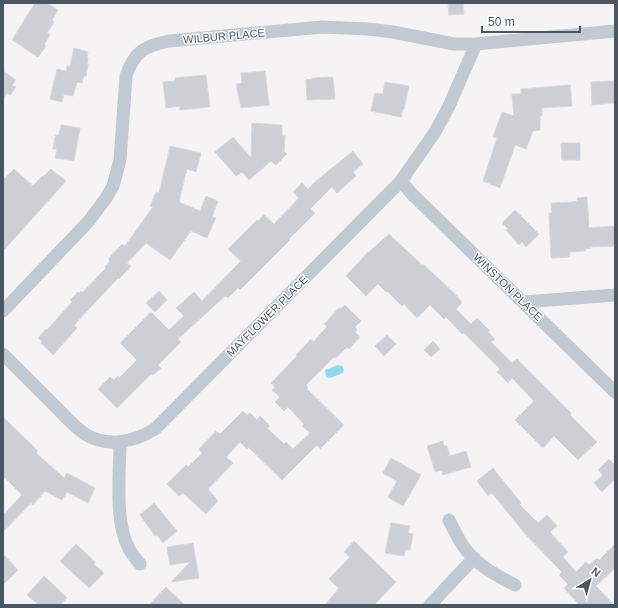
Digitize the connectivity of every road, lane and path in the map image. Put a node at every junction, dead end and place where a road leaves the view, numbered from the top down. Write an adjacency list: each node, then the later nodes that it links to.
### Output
1 (615, 31): 2 (street, WILBUR PLACE)
2 (476, 44): 3 (street, MAYFLOWER PLACE); 6 (street, WILBUR PLACE)
3 (401, 181): 5 (street, WINSTON PLACE); 9 (street, MAYFLOWER PLACE)
4 (615, 295): 5 (street)
5 (524, 302): 8 (street, WINSTON PLACE)
6 (3, 311)
7 (3, 354): 9 (street, MAYFLOWER PLACE)
8 (615, 392)
9 (120, 442): 12 (street)
10 (449, 520): 11 (street)
11 (474, 558): 13 (street); 14 (street)
12 (140, 564)
13 (515, 586)
14 (430, 605)

